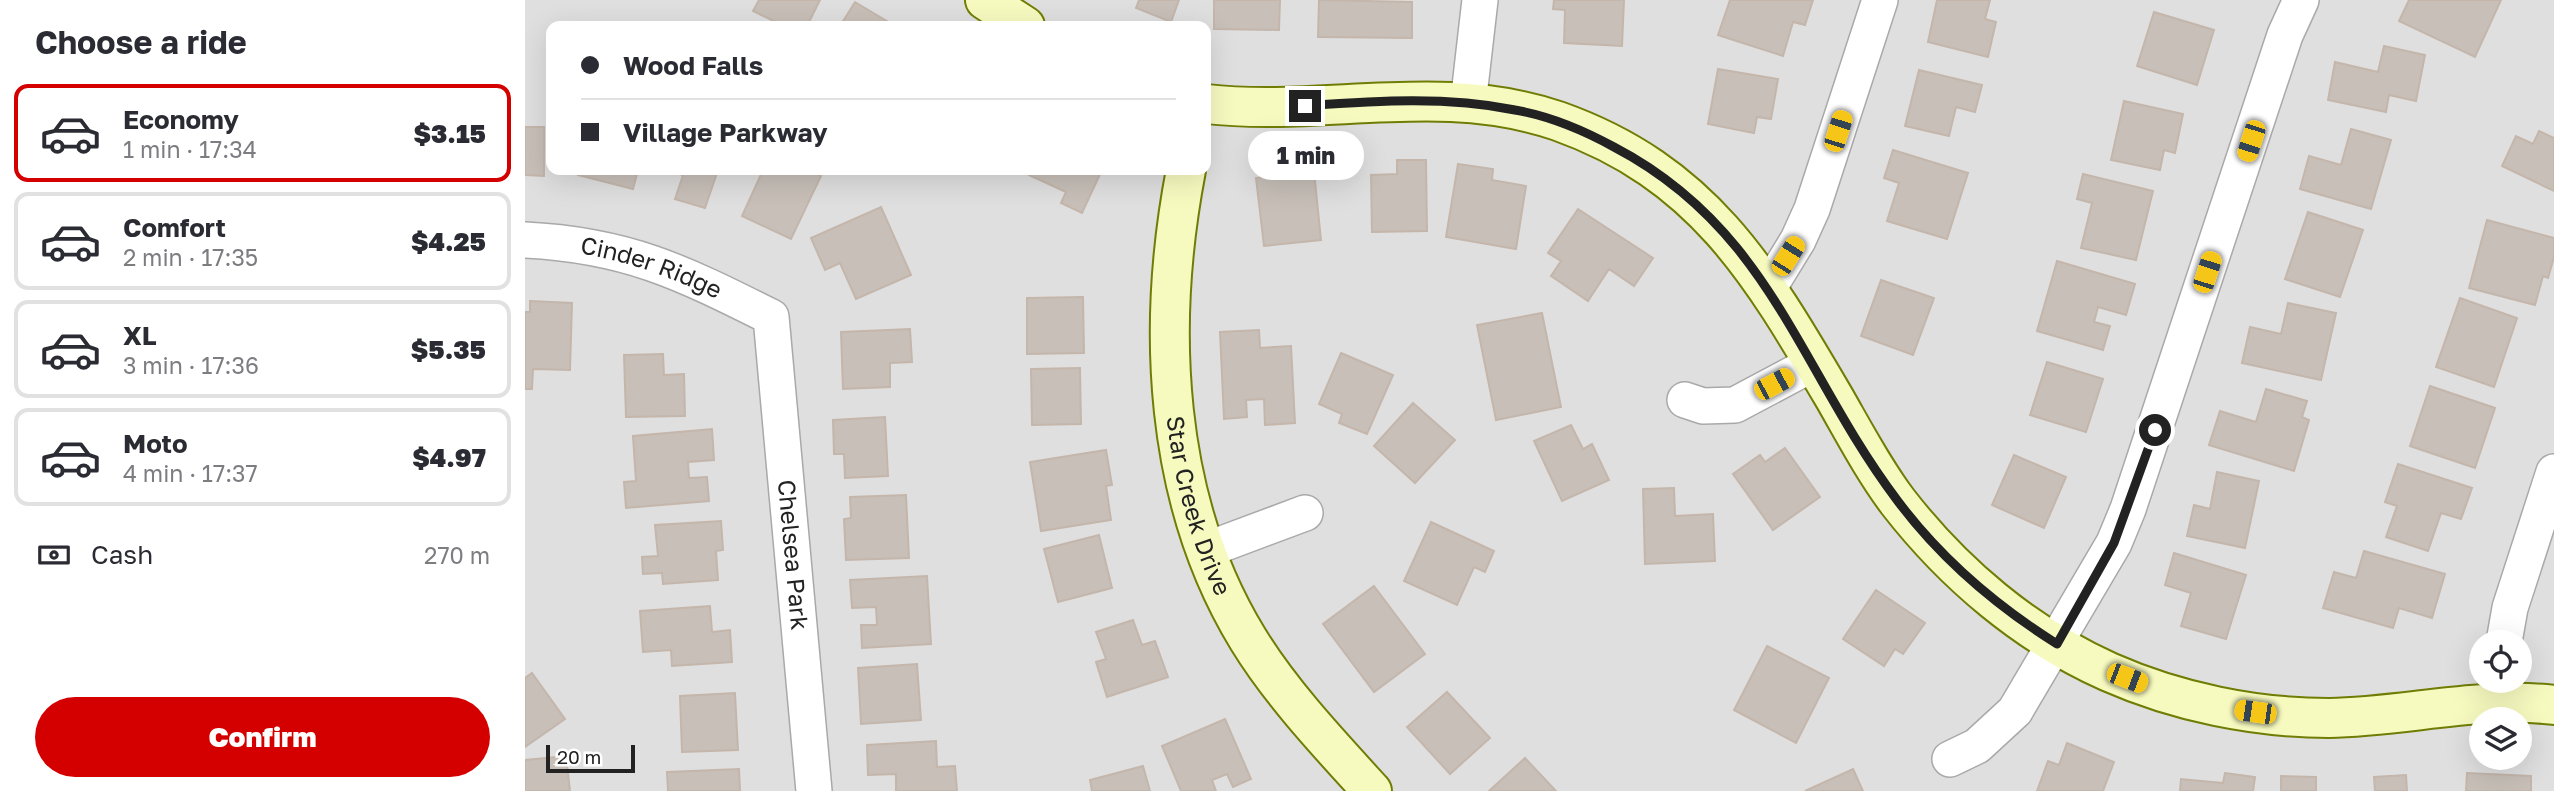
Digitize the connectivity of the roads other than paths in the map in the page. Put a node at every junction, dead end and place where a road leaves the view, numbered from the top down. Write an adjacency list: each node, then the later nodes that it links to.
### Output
1 (985, 0): 5 (street)
2 (1480, 0): 7 (street)
3 (1879, 0): 10 (street)
4 (2301, 0): 18 (street)
5 (1017, 21)
6 (1211, 104): 7 (street)
7 (1468, 104): 10 (street)
8 (1185, 175): 16 (street, Star Creek Drive)
9 (525, 240): 11 (street, Cinder Ridge)
10 (1768, 289): 12 (street)
11 (771, 317): 24 (street, Chelsea Park)
12 (1814, 363): 13 (street); 18 (street)
13 (1685, 400)
14 (2554, 472): 17 (street)
15 (1305, 513): 16 (street)
16 (1206, 550): 23 (street, Star Creek Drive)
17 (2506, 630)
18 (2057, 644): 19 (street); 22 (street)
19 (2499, 693)
20 (2510, 693): 21 (street)
21 (2554, 705)
22 (1950, 759)
23 (1363, 788)
24 (814, 791)

